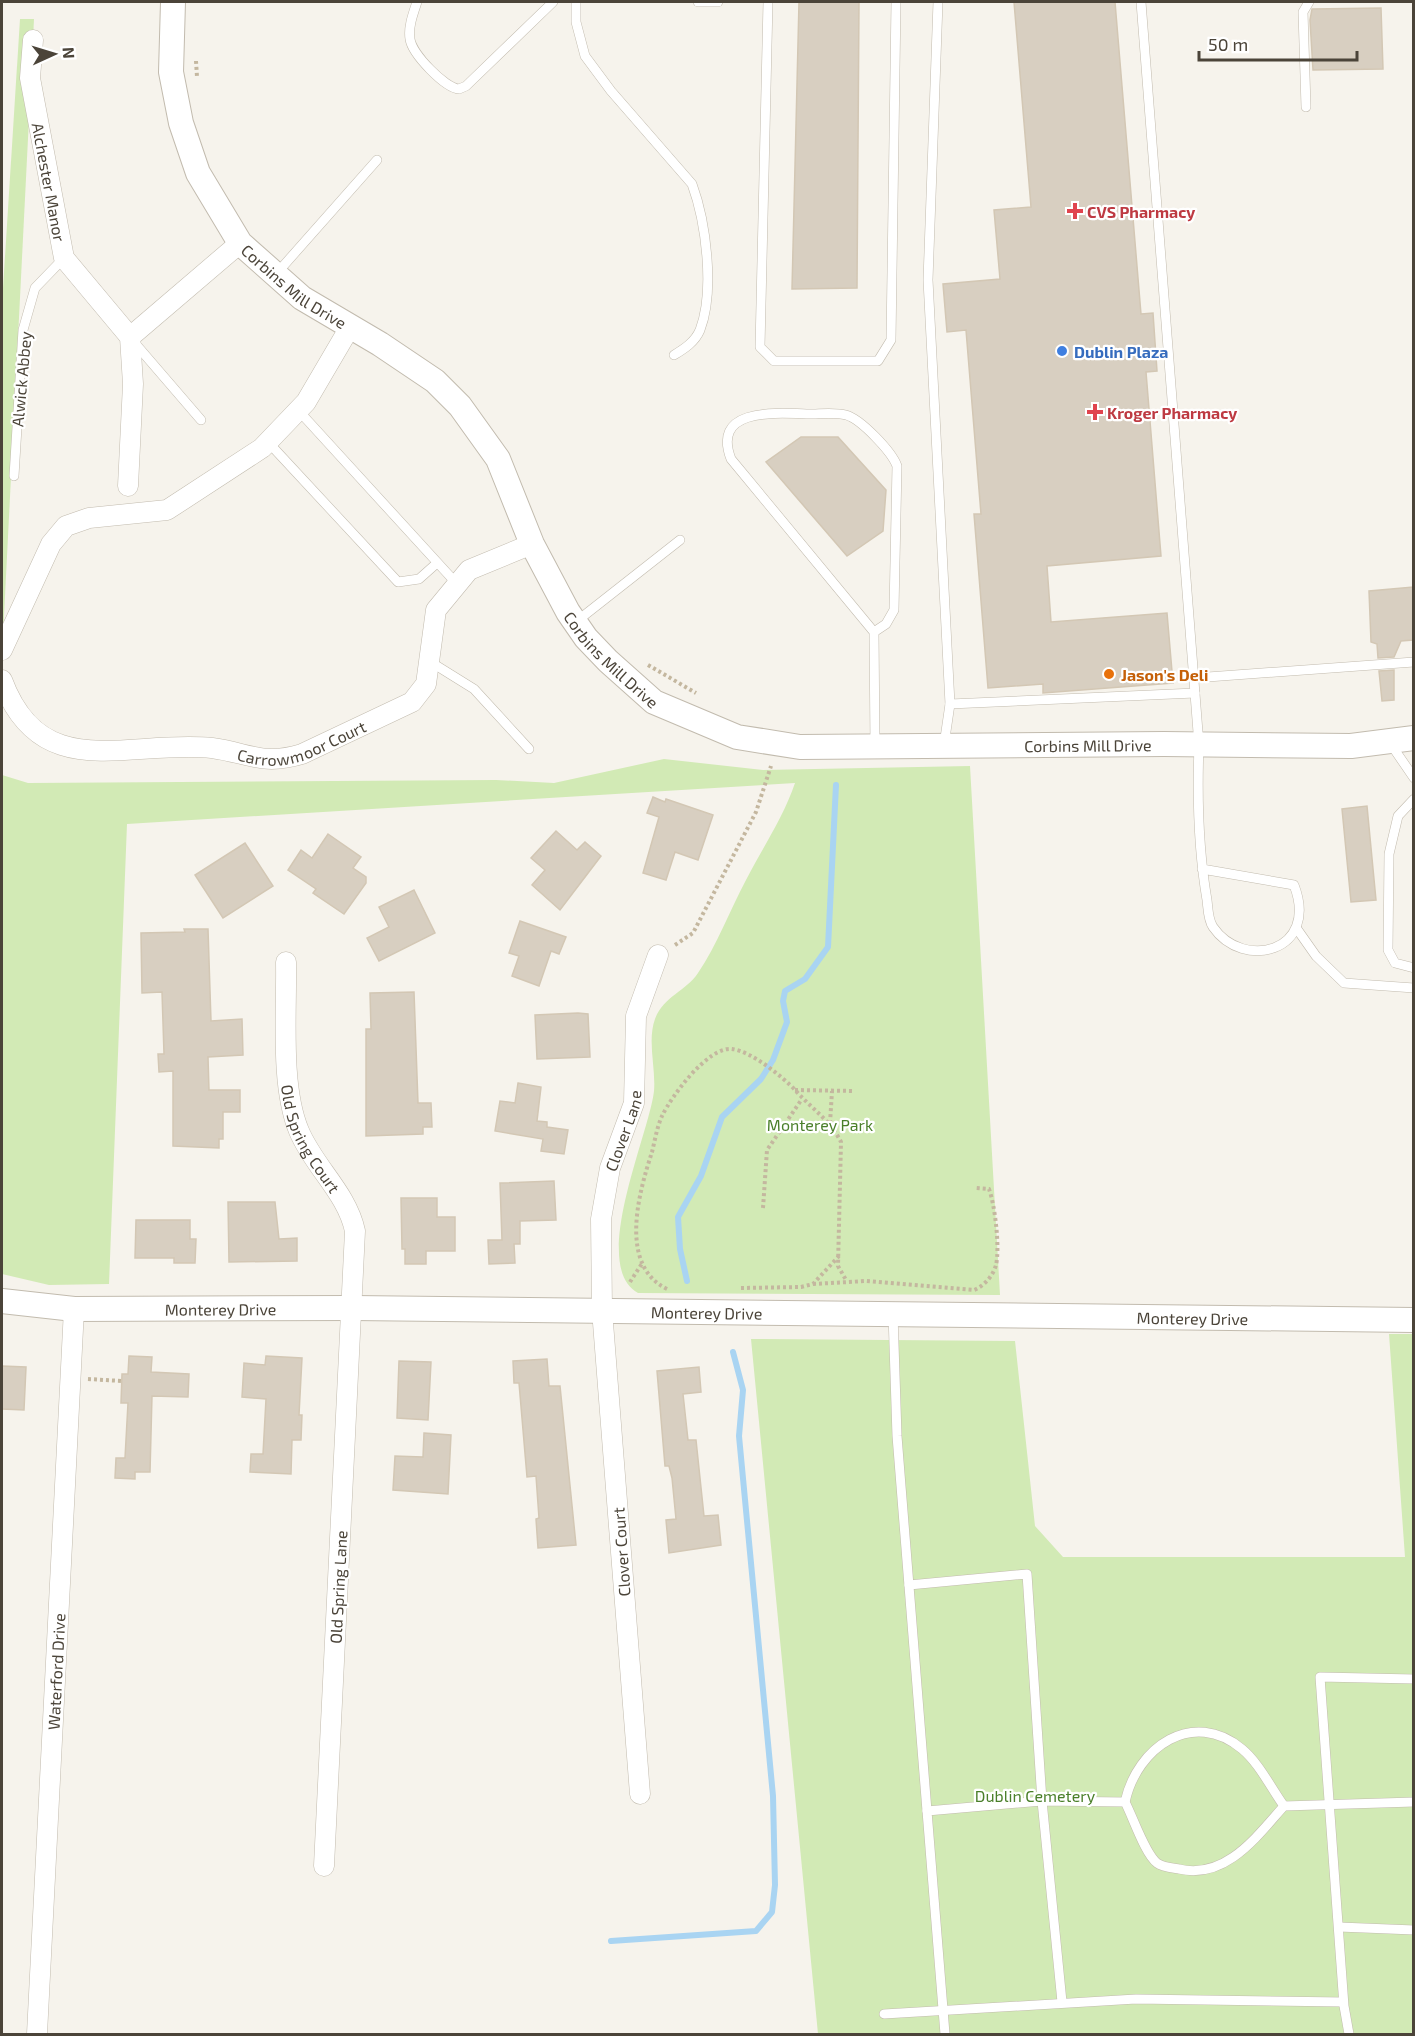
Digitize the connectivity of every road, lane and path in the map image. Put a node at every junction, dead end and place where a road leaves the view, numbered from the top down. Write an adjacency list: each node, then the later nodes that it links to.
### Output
1 (173, 2): 15 (street, Corbins Mill Drive)
2 (417, 2): 3 (lane)
3 (553, 2)
4 (576, 2): 20 (lane)
5 (698, 2): 6 (lane)
6 (718, 2)
7 (768, 2): 8 (lane)
8 (896, 2)
9 (938, 2): 38 (lane)
10 (1141, 2): 35 (lane)
11 (1309, 2): 13 (lane)
12 (33, 40): 16 (street, Alchester Manor)
13 (1306, 107)
14 (377, 160): 17 (lane)
15 (240, 243): 17 (street, Corbins Mill Drive); 19 (street)
16 (64, 258): 19 (street, Alchester Manor); 24 (lane, Alwick Abbey)
17 (276, 275): 18 (street, Corbins Mill Drive)
18 (350, 327): 21 (street); 27 (street, Corbins Mill Drive)
19 (130, 337): 22 (lane, Alchester Manor); 25 (street)
20 (674, 356)
21 (298, 410): 23 (street); 28 (lane)
22 (201, 420)
23 (268, 442): 28 (lane); 32 (street)
24 (14, 476)
25 (128, 486)
26 (680, 540): 30 (lane)
27 (532, 544): 29 (street, Carrowmoor Court); 30 (street, Corbins Mill Drive)
28 (437, 563): 29 (lane)
29 (457, 584): 33 (street, Carrowmoor Court)
30 (575, 623): 42 (street, Corbins Mill Drive)
31 (874, 632): 31 (lane); 42 (lane)
32 (2, 650)
33 (429, 661): 36 (street, Carrowmoor Court); 43 (lane)
34 (1413, 662): 35 (lane)
35 (1194, 678): 37 (lane)
36 (2, 681)
37 (1195, 693): 38 (lane); 40 (lane)
38 (950, 704): 41 (lane)
39 (1402, 741): 40 (street, Corbins Mill Drive); 45 (lane)
40 (1199, 745): 41 (street, Corbins Mill Drive); 47 (lane)
41 (944, 747): 42 (street, Corbins Mill Drive)
42 (875, 748)
43 (530, 750)
44 (771, 766): 49 (path)
45 (1413, 777)
46 (1413, 799): 51 (lane)
47 (1202, 869): 48 (lane); 48 (lane)
48 (1297, 929): 52 (lane)
49 (658, 955): 70 (street, Clover Lane)
50 (286, 962): 68 (street, Old Spring Court)
51 (1413, 968)
52 (1413, 988)
53 (795, 1090): 54 (path); 56 (path); 61 (path)
54 (832, 1091): 55 (path); 57 (path)
55 (854, 1091)
56 (802, 1099): 57 (path); 59 (path)
57 (830, 1123): 60 (path)
58 (976, 1188): 62 (path)
59 (763, 1208)
60 (839, 1256): 62 (path); 64 (path)
61 (643, 1262): 63 (path); 66 (path)
62 (846, 1280): 64 (path)
63 (630, 1282)
64 (813, 1284): 65 (path)
65 (733, 1288)
66 (677, 1289)
67 (2, 1301): 69 (street, Monterey Drive)
68 (353, 1308): 69 (street, Monterey Drive); 70 (street, Monterey Drive); 84 (street, Old Spring Lane)
69 (74, 1309): 91 (street, Waterford Drive)
70 (602, 1310): 71 (street, Monterey Drive); 77 (street, Clover Court)
71 (893, 1314): 72 (street, Monterey Drive); 75 (lane)
72 (1413, 1320)
73 (87, 1379): 74 (path)
74 (122, 1381)
75 (909, 1585): 78 (lane); 83 (lane)
76 (1413, 1679): 81 (lane)
77 (640, 1794)
78 (1042, 1801): 79 (lane); 83 (lane); 87 (lane)
79 (1125, 1802): 82 (lane); 82 (lane)
80 (1413, 1802): 81 (lane)
81 (1330, 1804): 82 (lane); 85 (lane)
82 (1284, 1806)
83 (927, 1811): 89 (lane)
84 (324, 1866)
85 (1339, 1927): 86 (lane); 88 (lane)
86 (1413, 1930)
87 (1062, 2002): 88 (lane); 89 (lane)
88 (1343, 2002): 93 (lane)
89 (943, 2011): 90 (lane); 92 (lane)
90 (884, 2014)
91 (37, 2034)
92 (945, 2034)
93 (1349, 2034)

